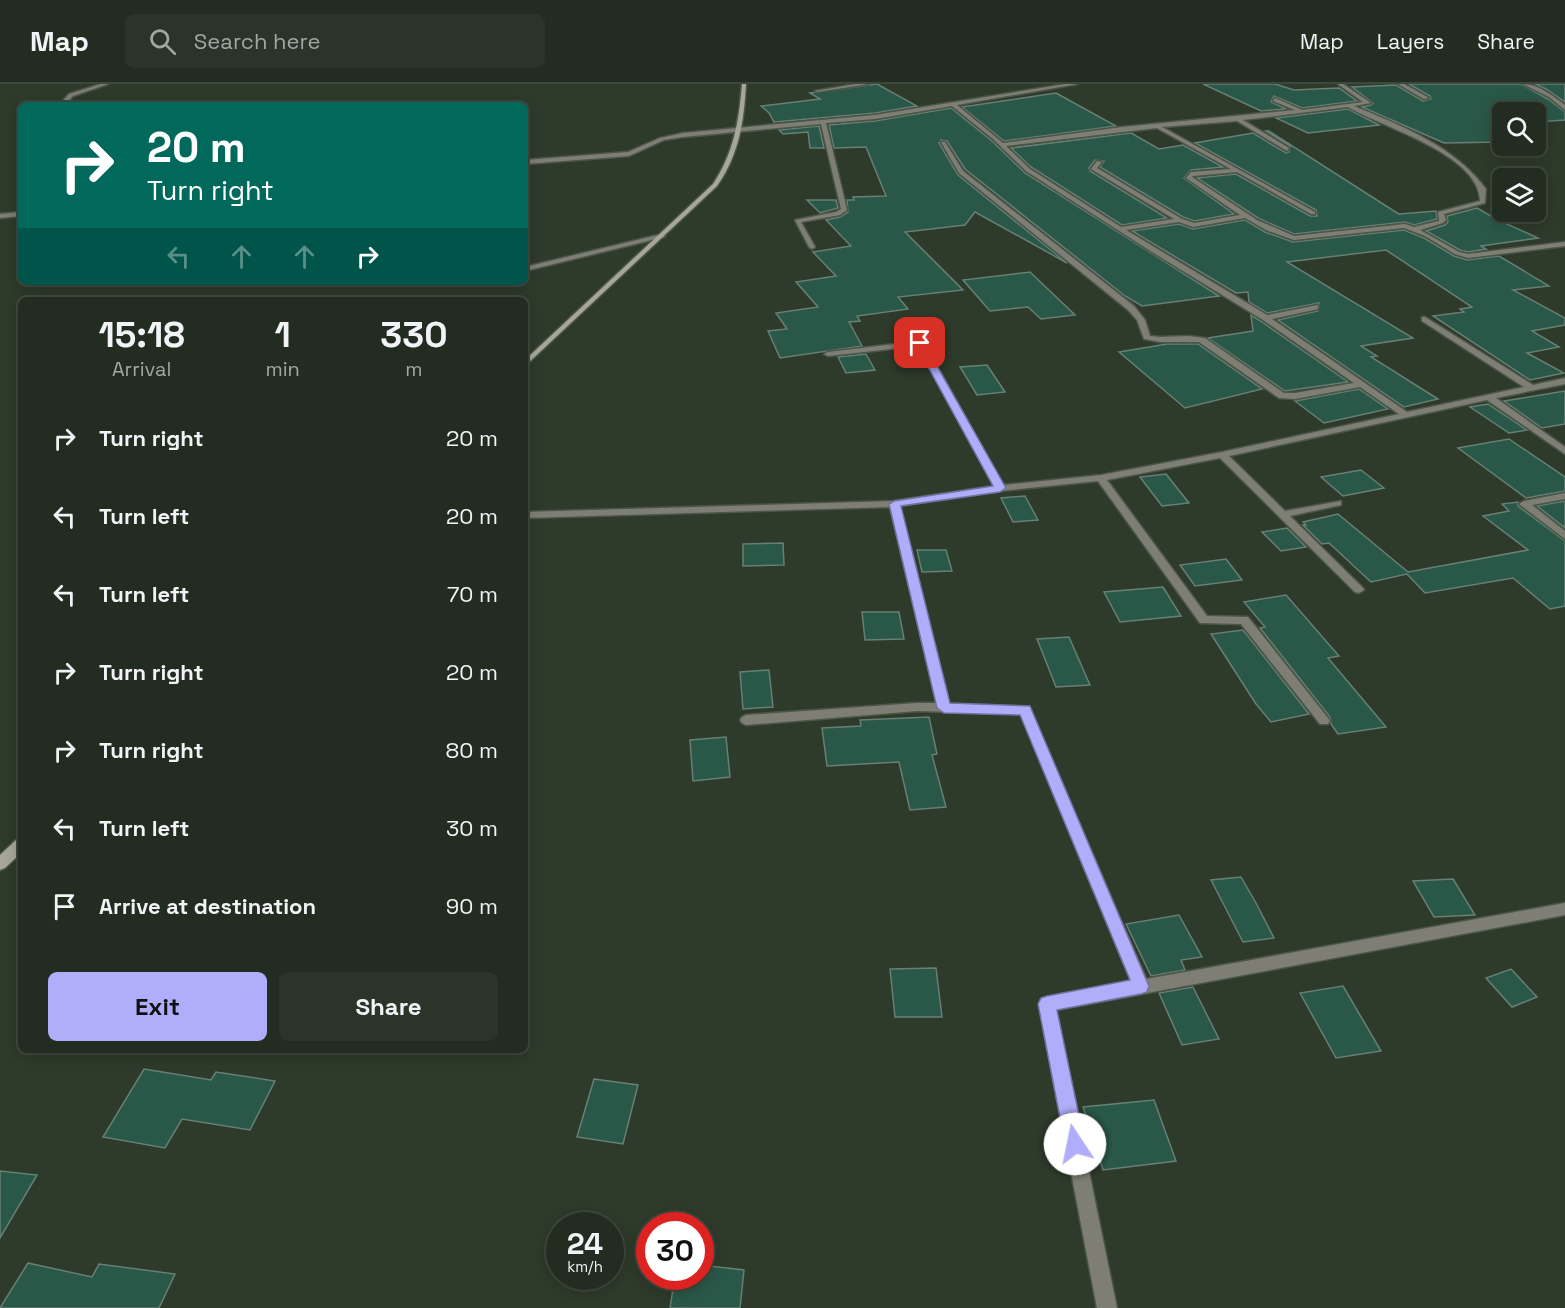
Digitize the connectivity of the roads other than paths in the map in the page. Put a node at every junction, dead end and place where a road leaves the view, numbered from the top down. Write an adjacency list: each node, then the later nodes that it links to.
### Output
1 (106, 84): 13 (street)
2 (744, 84): 21 (street)
3 (867, 84): 10 (street)
4 (1043, 84): 9 (street)
5 (1075, 84): 9 (street)
6 (1340, 84): 15 (street)
7 (1400, 84): 11 (street)
8 (1525, 84): 16 (street)
9 (1052, 88): 14 (street)
10 (817, 91)
11 (1426, 98)
12 (1275, 100): 17 (street)
13 (65, 102)
14 (954, 105): 19 (street); 23 (street)
15 (1350, 106): 17 (street); 34 (street)
16 (1565, 108)
17 (1302, 112): 18 (street)
18 (1238, 119): 20 (street); 24 (street)
19 (824, 121): 21 (street); 37 (street)
20 (1158, 127): 23 (street); 27 (street)
21 (740, 128): 25 (street); 35 (street)
22 (943, 143): 45 (street)
23 (1001, 145): 33 (street)
24 (1287, 148)
25 (528, 162)
26 (1099, 162): 32 (street)
27 (1238, 170): 28 (street); 31 (street)
28 (1313, 213)
29 (18, 214): 30 (street)
30 (2, 216)
31 (1245, 216): 32 (street); 34 (street)
32 (1180, 220): 33 (street)
33 (1119, 229): 40 (street)
34 (1416, 229): 36 (street)
35 (662, 236): 38 (street); 43 (street)
36 (1565, 244)
37 (812, 247)
38 (528, 268)
39 (1315, 307): 40 (street)
40 (1266, 318): 45 (street)
41 (1425, 319): 46 (street)
42 (828, 354): 52 (street)
43 (528, 361)
44 (1565, 381): 46 (street)
45 (1362, 384): 48 (street)
46 (1531, 388): 47 (street)
47 (1488, 397): 48 (street); 49 (street)
48 (1404, 414): 50 (street)
49 (1565, 451)
50 (1222, 455): 51 (street); 57 (street)
51 (1101, 478): 52 (street); 62 (street)
52 (1000, 488): 55 (street)
53 (1565, 496): 58 (street)
54 (1338, 503): 57 (street)
55 (894, 504): 56 (street); 60 (street)
56 (528, 515)
57 (1281, 515): 59 (street)
58 (1565, 536)
59 (1359, 590)
60 (944, 708): 61 (street); 66 (street)
61 (746, 720)
62 (1324, 721)
63 (18, 847): 64 (street)
64 (0, 864)
65 (1565, 909): 66 (street)
66 (1141, 986): 67 (street)
67 (1107, 1308)

